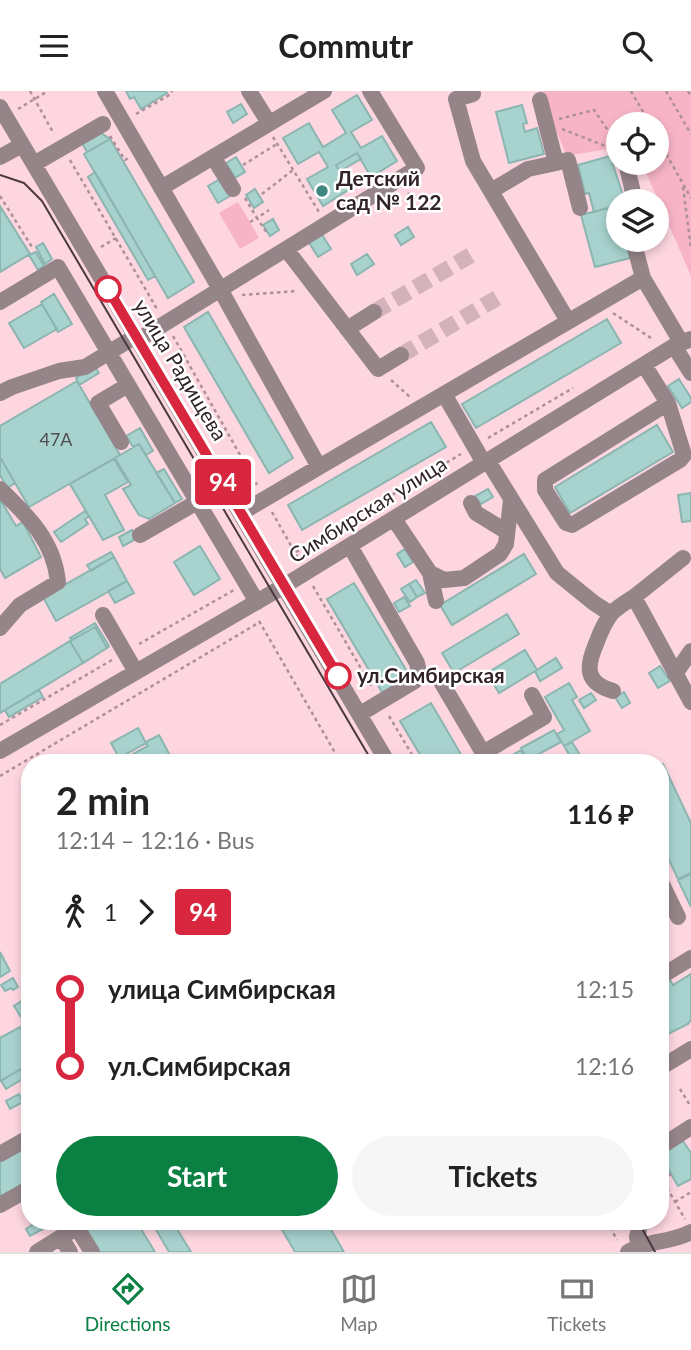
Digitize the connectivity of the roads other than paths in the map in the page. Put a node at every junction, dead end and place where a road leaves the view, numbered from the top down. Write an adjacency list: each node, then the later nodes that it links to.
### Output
1 (105, 91): 15 (street)
2 (249, 91): 8 (street)
3 (324, 91): 8 (street)
4 (370, 91): 19 (street)
5 (472, 91): 17 (street)
6 (540, 100): 14 (street)
7 (7, 109): 10 (street, улица Радищева)
8 (267, 124): 12 (street)
9 (106, 128): 13 (street)
10 (22, 145): 11 (street); 13 (street, улица Радищева)
11 (0, 157)
12 (213, 157): 15 (street); 16 (street)
13 (34, 163): 27 (street, улица Радищева)
14 (556, 163): 17 (street); 18 (street)
15 (161, 188): 22 (street)
16 (233, 189)
17 (491, 191): 25 (street)
18 (580, 208)
19 (286, 249): 22 (street); 26 (street)
20 (637, 252): 21 (street)
21 (643, 278): 25 (street); 28 (street)
22 (222, 293): 27 (street); 39 (street)
23 (0, 302): 29 (street)
24 (374, 312): 26 (street)
25 (568, 321): 35 (street)
26 (347, 329): 30 (street)
27 (137, 338): 29 (street); 44 (street, улица Радищева)
28 (682, 342): 31 (street, Симбирская улица); 32 (street)
29 (109, 352): 33 (street); 34 (street)
30 (401, 355)
31 (644, 365): 36 (street); 38 (street, Симбирская улица)
32 (691, 373)
33 (128, 385): 37 (street); 42 (street)
34 (0, 393)
35 (443, 394): 38 (street); 39 (street)
36 (668, 403): 36 (street)
37 (121, 442)
38 (486, 462): 41 (street); 45 (street, Симбирская улица)
39 (319, 467): 44 (street)
40 (0, 489): 57 (street)
41 (511, 500): 46 (street); 55 (street)
42 (197, 502): 47 (street); 54 (street)
43 (471, 503): 46 (street)
44 (241, 513): 51 (street, улица Радищева)
45 (394, 519): 48 (street, Симбирская улица); 50 (street)
46 (508, 532): 50 (street)
47 (141, 535)
48 (349, 546): 51 (street, Симбирская улица); 65 (street)
49 (683, 558): 52 (street)
50 (430, 573): 53 (street)
51 (284, 586): 54 (street, Симбирская улица); 65 (street, улица Радищева)
52 (634, 597): 55 (street); 60 (street)
53 (436, 601)
54 (253, 604): 59 (street, Симбирская улица)
55 (611, 614): 62 (street)
56 (103, 615): 59 (street)
57 (0, 628)
58 (691, 651): 60 (street)
59 (136, 672): 66 (street, Симбирская улица)
60 (675, 674): 64 (street)
61 (440, 680): 68 (street)
62 (612, 691)
63 (532, 695): 69 (street)
64 (691, 702)
65 (360, 714): 67 (street, улица Радищева)
66 (1, 748)
67 (383, 754)
68 (484, 754)
69 (492, 754)
70 (669, 898): 71 (street)
71 (678, 917)
72 (691, 958): 73 (street)
73 (669, 971)
74 (691, 1049): 75 (street)
75 (669, 1062)
76 (691, 1128): 77 (street)
77 (669, 1141)
78 (21, 1142): 79 (street)
79 (0, 1154)
80 (21, 1193): 81 (street)
81 (0, 1205)
82 (690, 1229): 87 (street)
83 (74, 1230): 86 (street)
84 (85, 1230): 90 (street)
85 (637, 1230): 87 (street)
86 (61, 1237): 88 (street); 89 (street)
87 (631, 1249)
88 (37, 1252)
89 (70, 1252)
90 (92, 1252)

